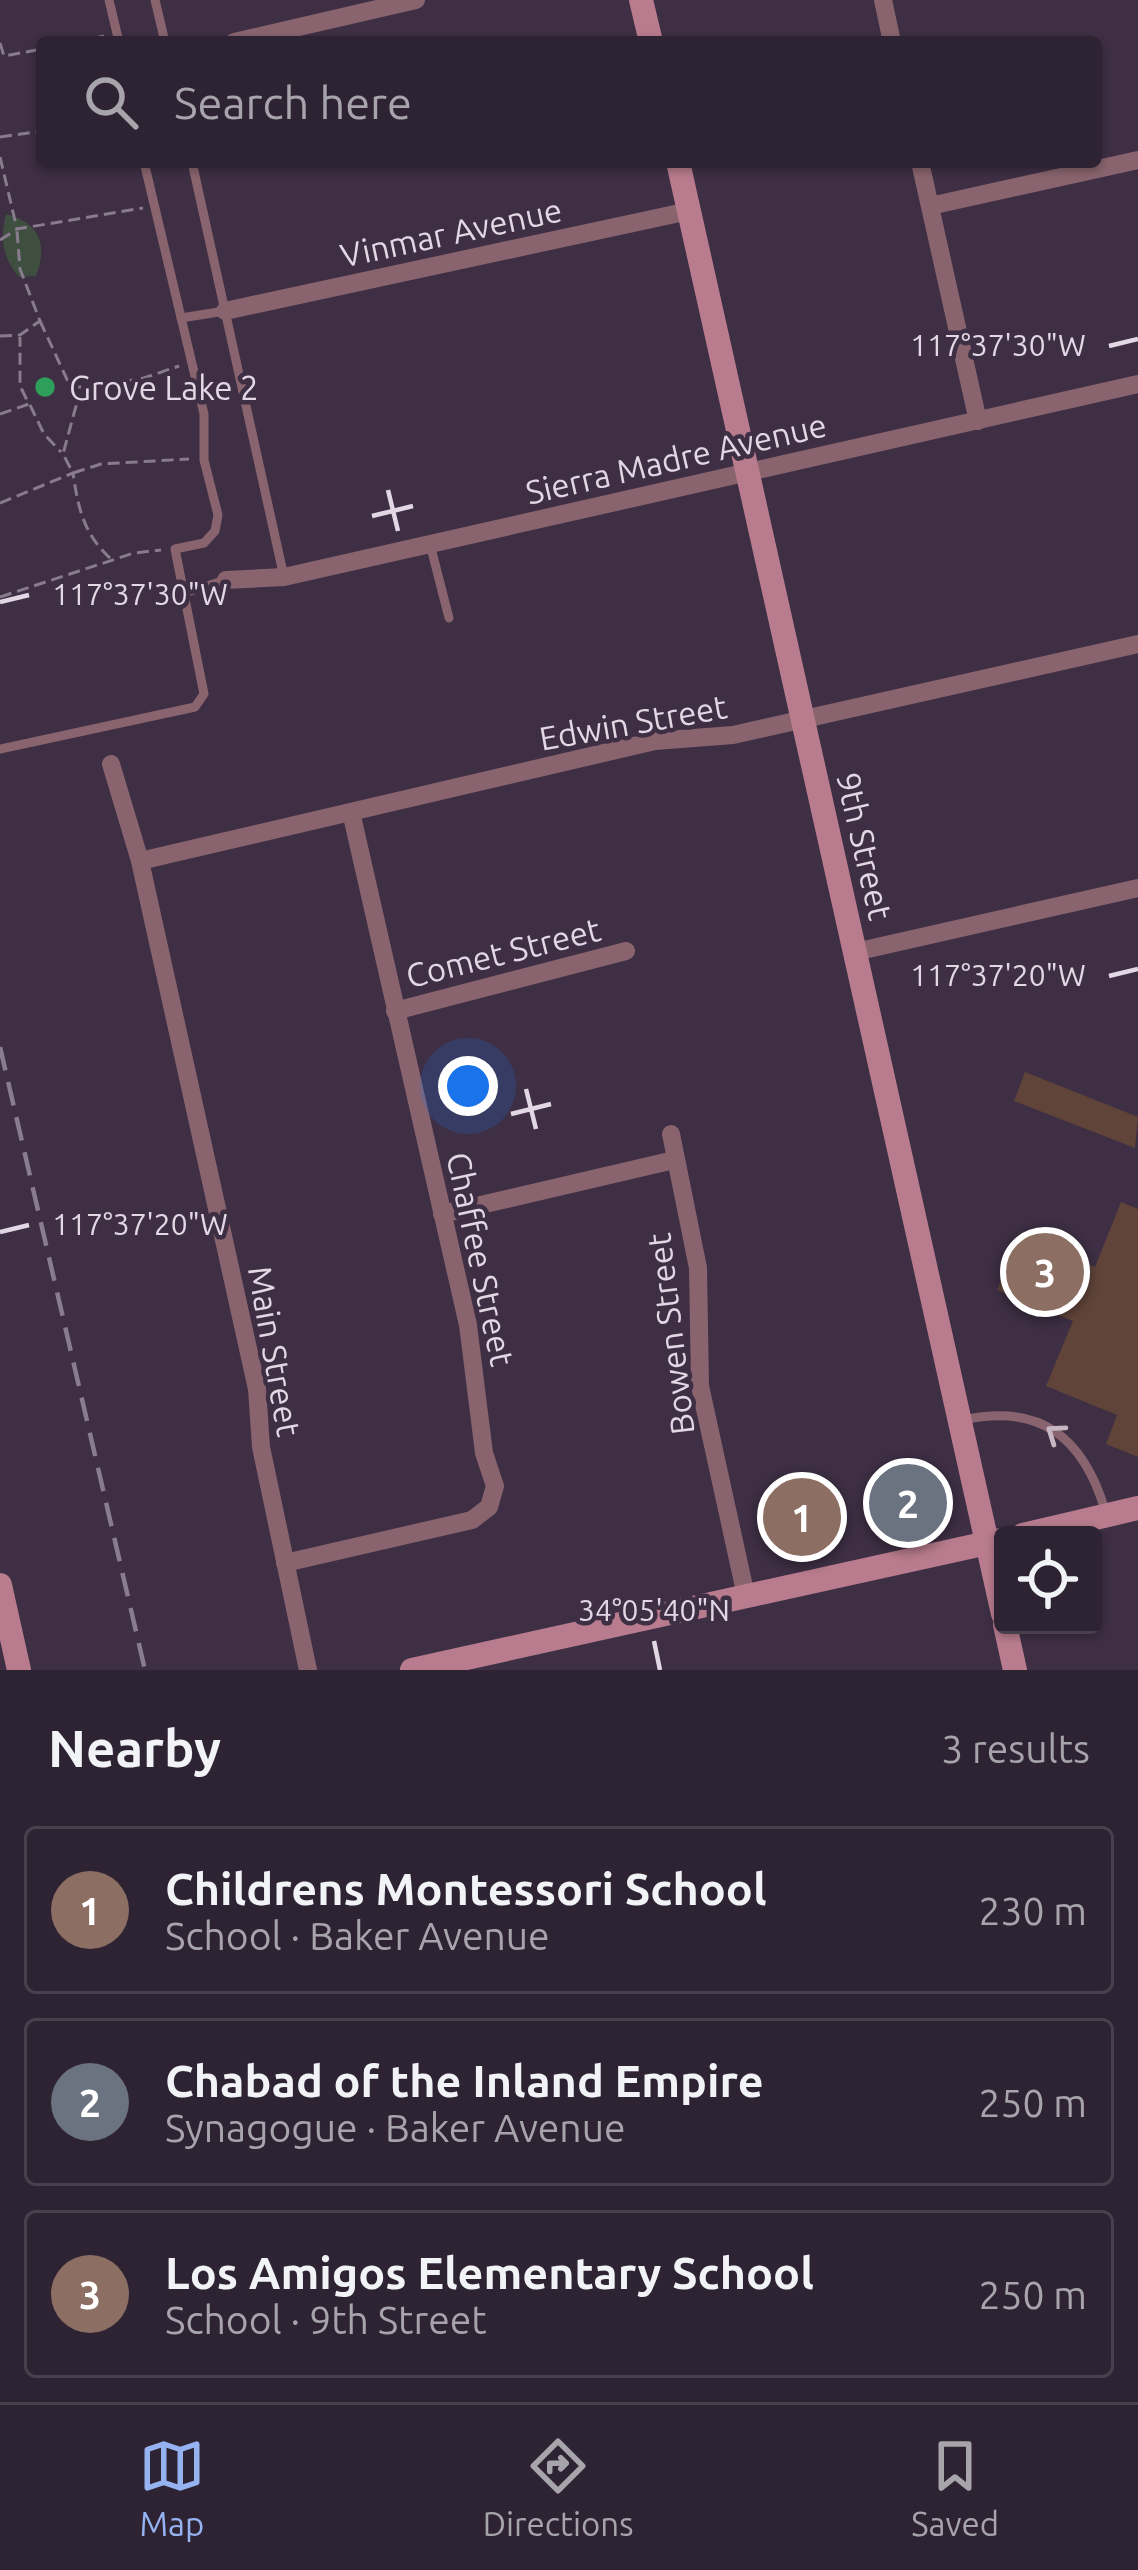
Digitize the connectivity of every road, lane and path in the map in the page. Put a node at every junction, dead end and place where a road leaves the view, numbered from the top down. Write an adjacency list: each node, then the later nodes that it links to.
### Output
1 (110, 0): 6 (lane)
2 (155, 0): 7 (lane)
3 (416, 0): 8 (street)
4 (641, 0): 9 (street)
5 (883, 0): 10 (street)
6 (118, 36)
7 (164, 36)
8 (260, 36)
9 (650, 36)
10 (891, 36)
11 (0, 43): 13 (path)
12 (36, 51): 13 (path)
13 (2, 57)
14 (36, 132): 15 (path)
15 (0, 138)
16 (0, 157): 27 (path)
17 (1138, 160): 22 (street)
18 (145, 168): 25 (lane)
19 (193, 168): 29 (lane)
20 (679, 168): 26 (street, 9th Street)
21 (921, 168): 24 (street)
22 (1102, 168)
23 (1102, 168): 24 (street)
24 (930, 206): 39 (street)
25 (152, 207): 27 (path); 30 (lane)
26 (689, 212): 29 (street, Vinmar Avenue); 42 (street, 9th Street)
27 (17, 229): 28 (path); 31 (path)
28 (0, 241)
29 (225, 311): 30 (lane); 48 (lane)
30 (181, 318): 34 (lane)
31 (40, 321): 32 (path); 36 (path)
32 (20, 335): 33 (path); 37 (path)
33 (0, 336)
34 (190, 363): 36 (path); 41 (lane)
35 (1138, 384): 39 (street, Sierra Madre Avenue)
36 (71, 388): 40 (path)
37 (29, 404): 38 (path); 40 (path)
38 (0, 414)
39 (978, 421): 42 (street, Sierra Madre Avenue)
40 (62, 454): 43 (path)
41 (204, 460): 43 (path); 46 (lane)
42 (747, 472): 45 (street, Sierra Madre Avenue); 54 (street, 9th Street)
43 (73, 473): 44 (path); 47 (path)
44 (0, 503)
45 (430, 544): 48 (street, Sierra Madre Avenue); 52 (lane)
46 (175, 549): 47 (path); 50 (lane)
47 (111, 560): 51 (path)
48 (284, 577): 49 (street, Sierra Madre Avenue)
49 (226, 580): 50 (lane)
50 (184, 593): 55 (lane)
51 (0, 597)
52 (448, 618)
53 (1138, 644): 54 (street, Edwin Street)
54 (803, 720): 57 (street, Edwin Street); 61 (street, 9th Street)
55 (0, 749)
56 (111, 764): 58 (street, Main Street)
57 (351, 812): 58 (street, Edwin Street); 62 (street, Chaffee Street)
58 (140, 861): 72 (street, Main Street)
59 (1138, 888): 61 (street)
60 (626, 952): 62 (street, Comet Street)
61 (855, 952): 66 (street, 9th Street)
62 (395, 1011): 65 (street, Chaffee Street)
63 (671, 1134): 64 (street, Bowen Street)
64 (674, 1160): 65 (street); 74 (street, Bowen Street)
65 (442, 1214): 72 (street, Chaffee Street)
66 (960, 1421): 68 (lane, one-way to 66); 70 (street, 9th Street)
67 (1138, 1508): 68 (street)
68 (1106, 1516): 69 (street)
69 (1062, 1526)
70 (994, 1538)
71 (994, 1541): 74 (street)
72 (285, 1563): 78 (street, Main Street)
73 (0, 1585): 76 (street)
74 (746, 1596): 79 (street)
75 (1007, 1634): 80 (street)
76 (6, 1638): 77 (street)
77 (19, 1670)
78 (308, 1670)
79 (412, 1670)
80 (1015, 1670)

